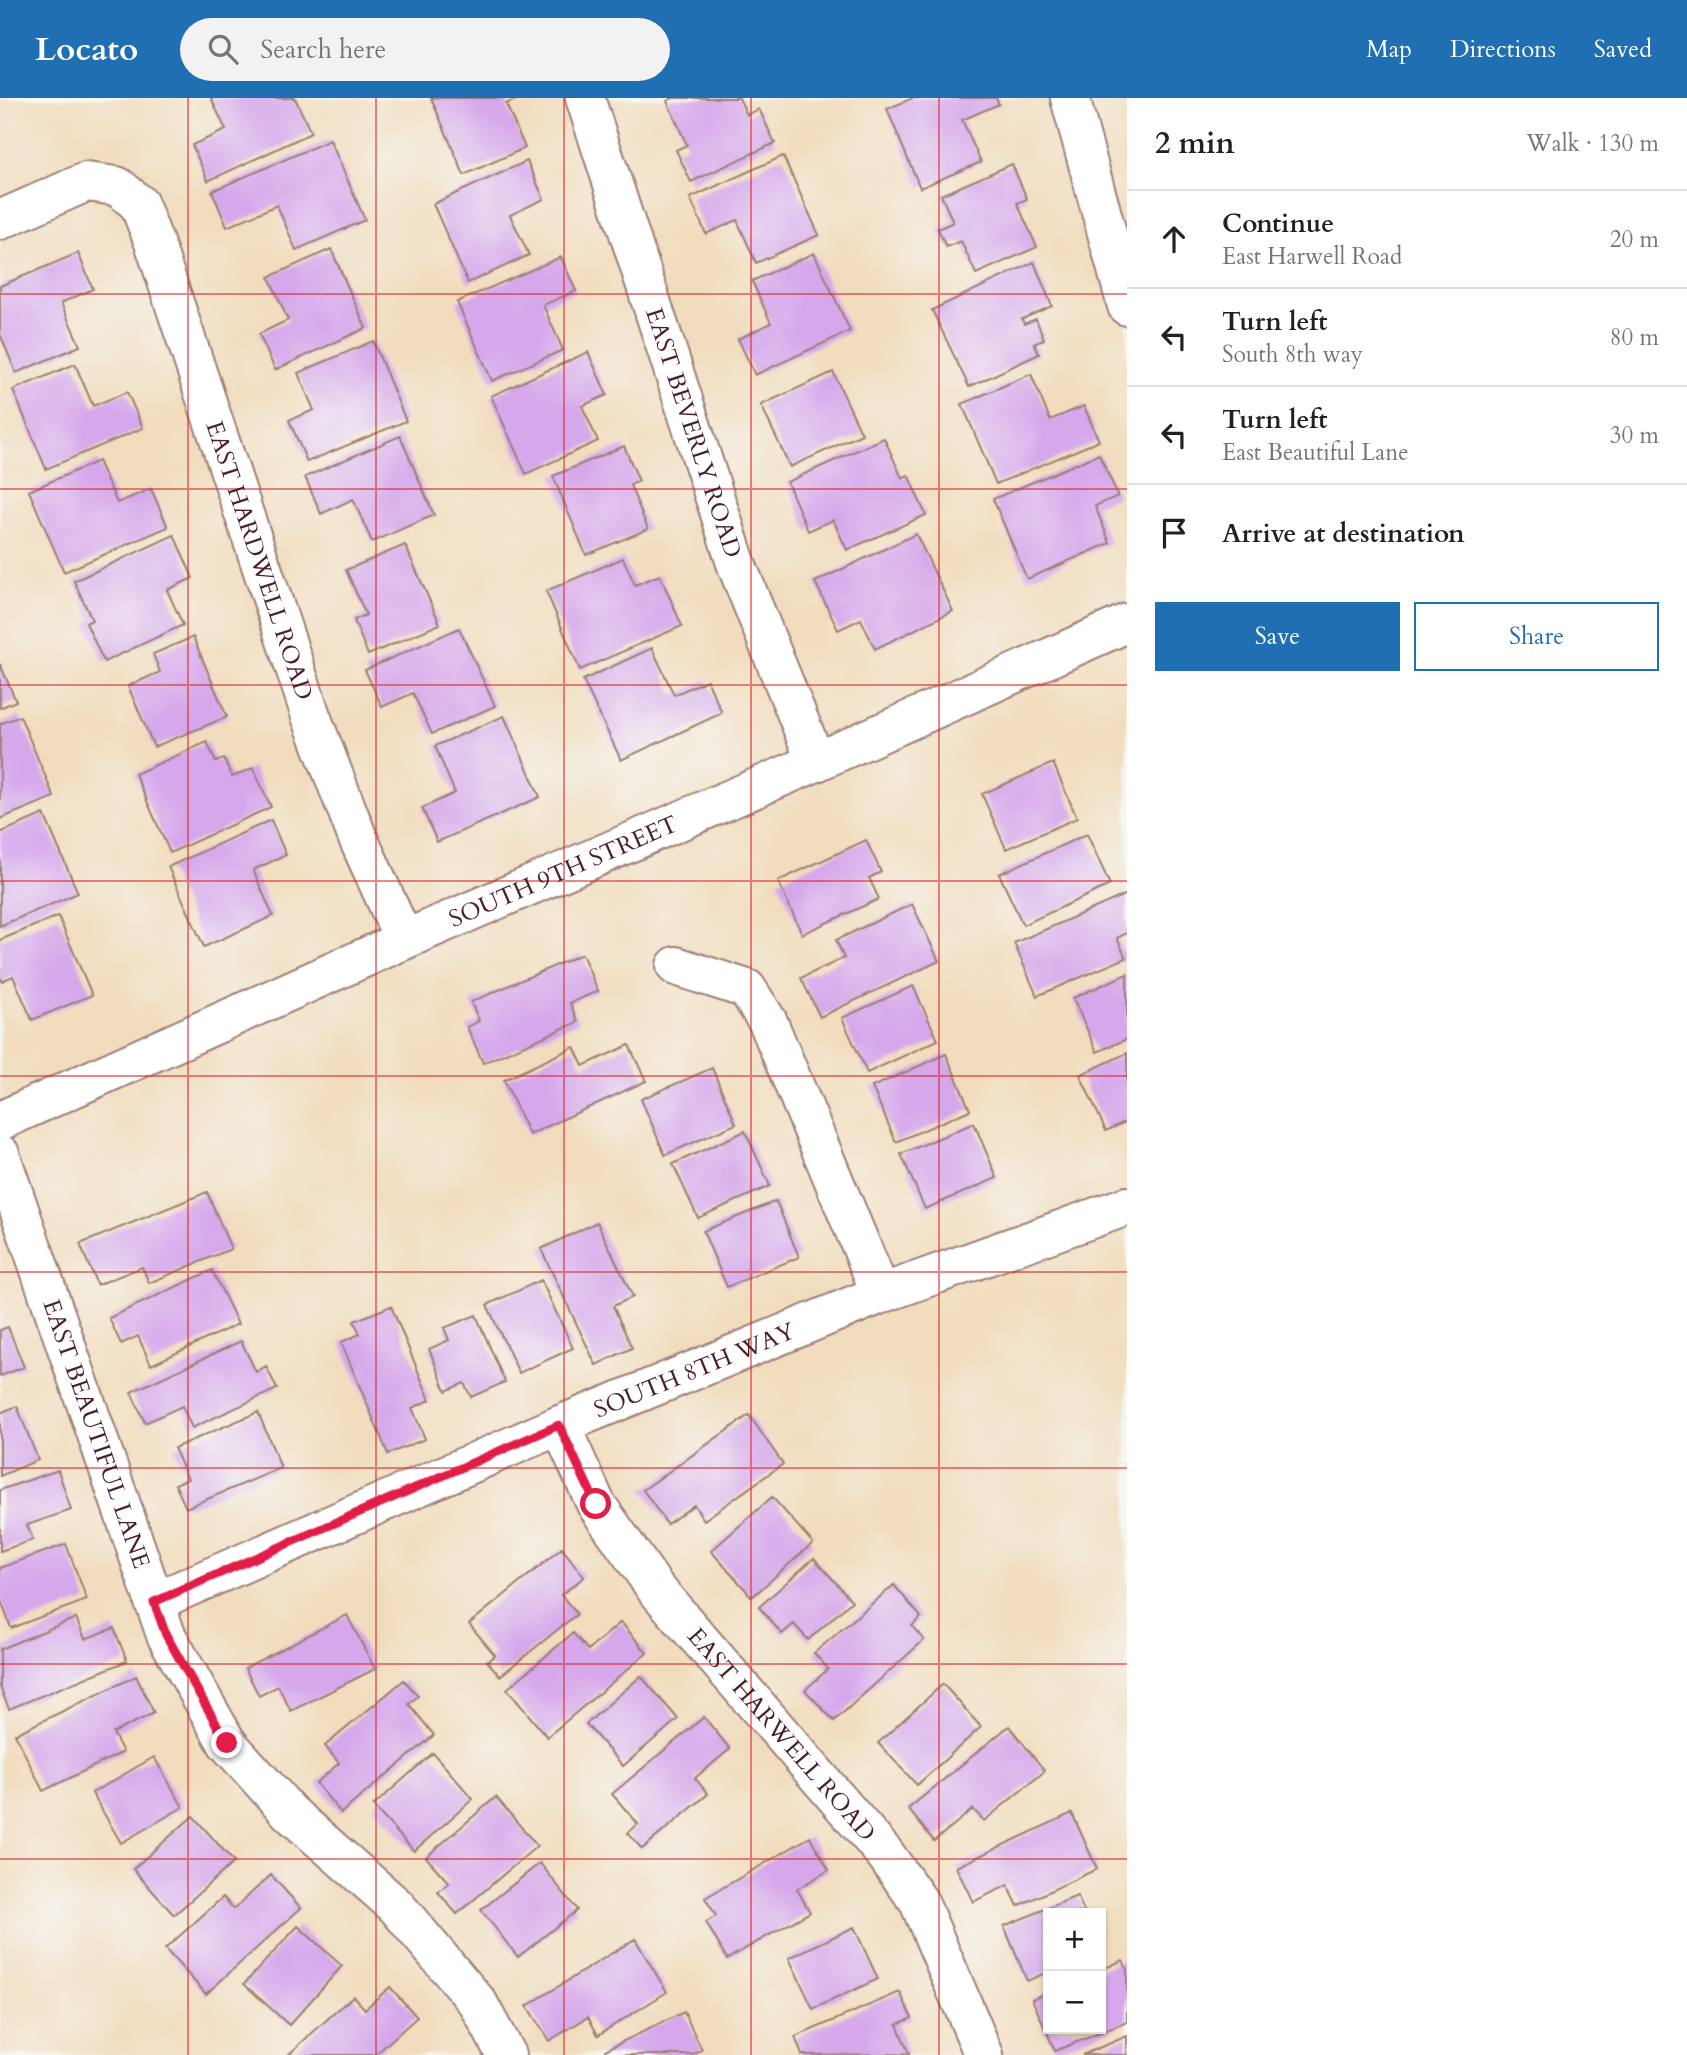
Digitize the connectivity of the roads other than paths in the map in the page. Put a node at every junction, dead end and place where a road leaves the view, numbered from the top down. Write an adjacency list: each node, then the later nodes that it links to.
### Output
1 (585, 98): 6 (street, EAST BEVERLY ROAD)
2 (1070, 98): 4 (street)
3 (0, 220): 7 (street, EAST HARDWELL ROAD)
4 (1127, 306)
5 (1127, 623): 6 (street, SOUTH 9TH STREET)
6 (816, 762): 7 (street, SOUTH 9TH STREET)
7 (404, 940): 9 (street, SOUTH 9TH STREET)
8 (676, 966): 12 (street)
9 (0, 1121)
10 (0, 1154): 14 (street, EAST BEAUTIFUL LANE)
11 (1127, 1206): 12 (street, SOUTH 8TH WAY)
12 (881, 1294): 13 (street, SOUTH 8TH WAY)
13 (559, 1425): 14 (street, SOUTH 8TH WAY); 16 (street, EAST HARWELL ROAD)
14 (154, 1602): 15 (street, EAST BEAUTIFUL LANE)
15 (506, 2055)
16 (984, 2055)

